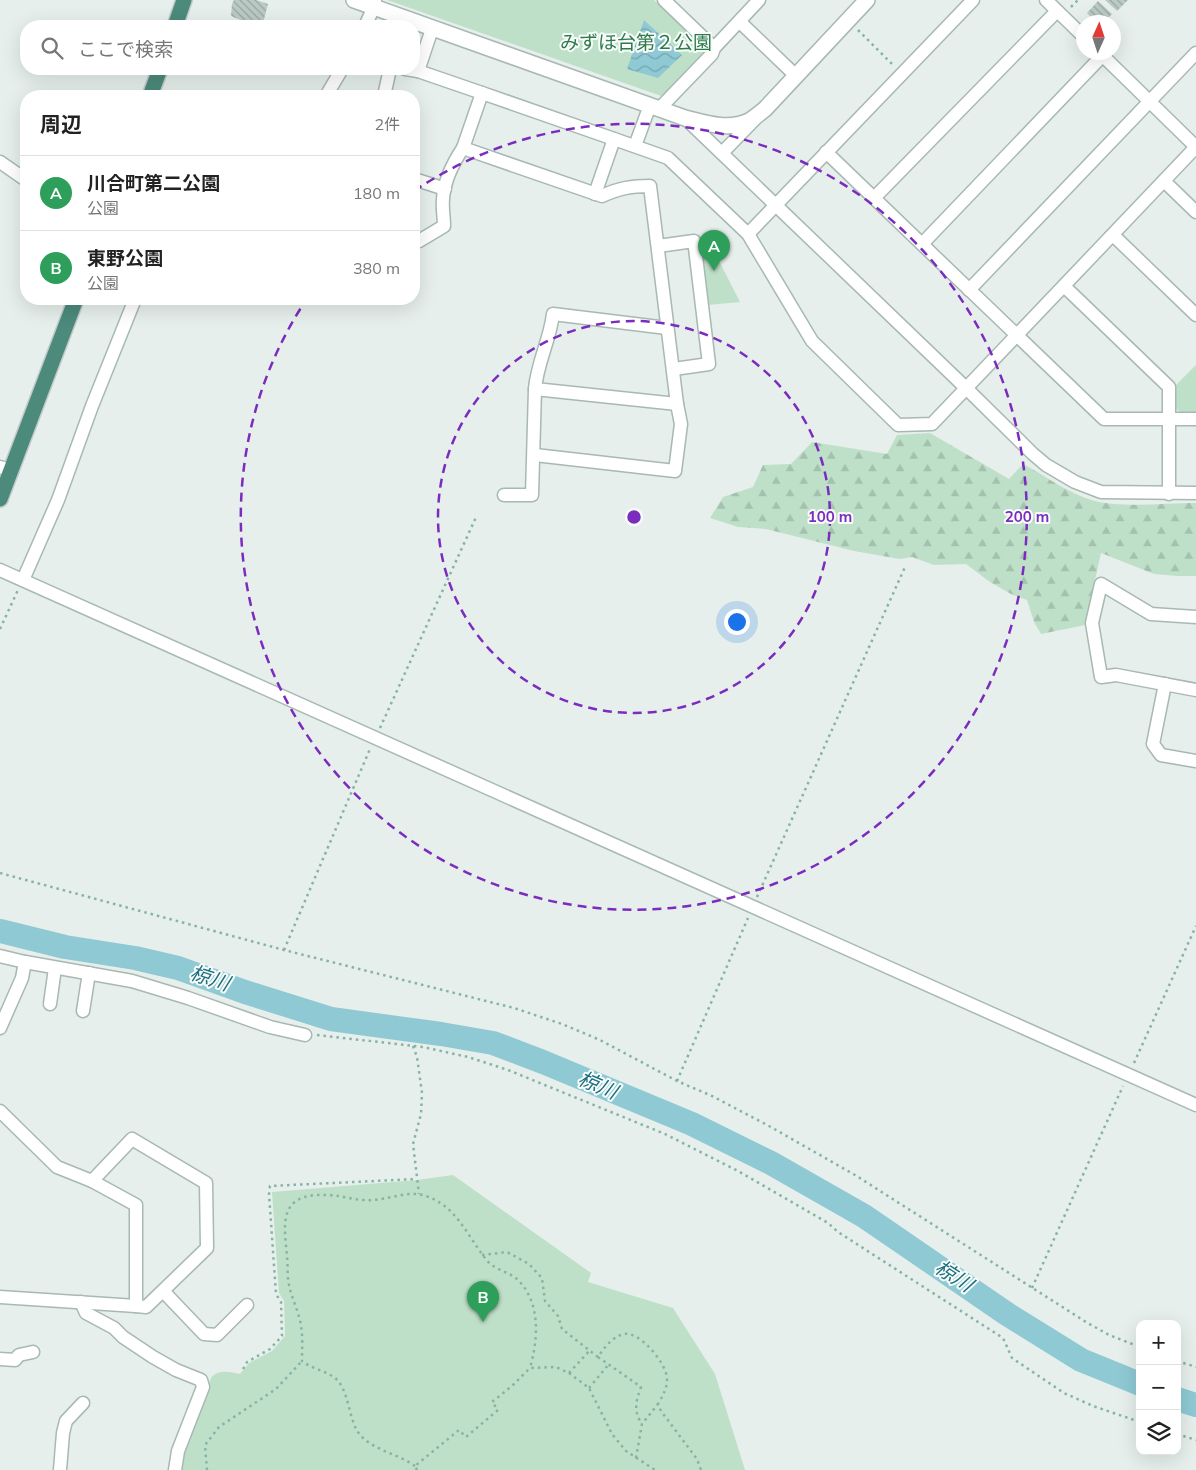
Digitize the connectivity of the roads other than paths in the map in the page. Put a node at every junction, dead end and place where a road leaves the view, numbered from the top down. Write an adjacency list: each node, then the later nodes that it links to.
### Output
1 (184, 0): 10 (highway)
2 (354, 0): 8 (street)
3 (664, 0): 17 (street)
4 (759, 0): 13 (street)
5 (867, 0): 26 (street)
6 (973, 0): 39 (street)
7 (1046, 0): 9 (street)
8 (375, 4): 11 (street); 12 (street)
9 (1063, 10): 15 (street); 47 (street)
10 (177, 20)
11 (368, 20)
12 (411, 20)
13 (740, 22): 17 (street); 26 (street)
14 (420, 24): 16 (street)
15 (1076, 27)
16 (432, 29): 21 (street); 32 (street)
17 (714, 48): 32 (street)
18 (1196, 53): 31 (street)
19 (1095, 60): 53 (street)
20 (1107, 60): 31 (street)
21 (420, 65)
22 (420, 72): 30 (street)
23 (158, 75): 27 (highway)
24 (338, 75): 28 (street)
25 (389, 75): 29 (street)
26 (795, 75): 33 (street)
27 (152, 90)
28 (330, 90)
29 (385, 90)
30 (482, 93): 35 (street); 38 (street)
31 (1149, 102): 37 (street); 56 (street)
32 (655, 106): 34 (street); 36 (street)
33 (765, 109): 34 (street); 40 (street)
34 (685, 118): 40 (street)
35 (614, 139): 36 (street); 46 (street)
36 (635, 146): 50 (street)
37 (1196, 147): 44 (street)
38 (464, 148): 45 (street); 46 (street)
39 (826, 152): 47 (street); 48 (street)
40 (722, 153): 48 (street)
41 (0, 162): 42 (street)
42 (20, 176)
43 (420, 181): 45 (street)
44 (1164, 181): 49 (street); 51 (street)
45 (445, 189): 52 (street)
46 (595, 194): 54 (street)
47 (874, 198): 53 (street)
48 (776, 205): 50 (street); 63 (street)
49 (1196, 212)
50 (748, 234): 63 (street)
51 (1113, 235): 55 (street); 59 (street)
52 (420, 240)
53 (922, 244): 56 (street)
54 (658, 246): 60 (street); 62 (street)
55 (1064, 286): 61 (street); 67 (street)
56 (969, 290): 61 (street)
57 (74, 305): 69 (highway)
58 (133, 305): 75 (street)
59 (1196, 315)
60 (667, 328): 62 (street); 64 (street)
61 (1017, 336): 63 (street); 67 (street)
62 (674, 369): 65 (street)
63 (966, 388): 71 (street)
64 (535, 389): 65 (street); 68 (street)
65 (678, 404): 68 (street)
66 (1196, 419): 67 (street)
67 (1169, 420): 71 (street)
68 (535, 455): 72 (street)
69 (6, 469): 73 (highway)
70 (1196, 493): 71 (street)
71 (1170, 494)
72 (504, 495)
73 (0, 499)
74 (0, 570): 75 (street)
75 (23, 580): 88 (street)
76 (1196, 617): 77 (street)
77 (1166, 684): 78 (street); 79 (street)
78 (1196, 690)
79 (1196, 761)
80 (0, 956): 81 (street)
81 (25, 962): 82 (street); 86 (street)
82 (55, 968): 83 (street); 84 (street)
83 (89, 973): 85 (street); 87 (street)
84 (50, 1004)
85 (82, 1012)
86 (0, 1028)
87 (305, 1035)
88 (1196, 1106)
89 (0, 1111): 90 (street)
90 (92, 1181): 91 (street); 95 (street)
91 (163, 1291): 94 (street); 95 (street)
92 (0, 1297): 93 (street)
93 (81, 1302): 95 (street); 100 (street)
94 (247, 1305)
95 (136, 1306)
96 (33, 1352): 97 (street)
97 (0, 1359)
98 (83, 1403): 99 (street)
99 (60, 1470)
100 (175, 1470)

